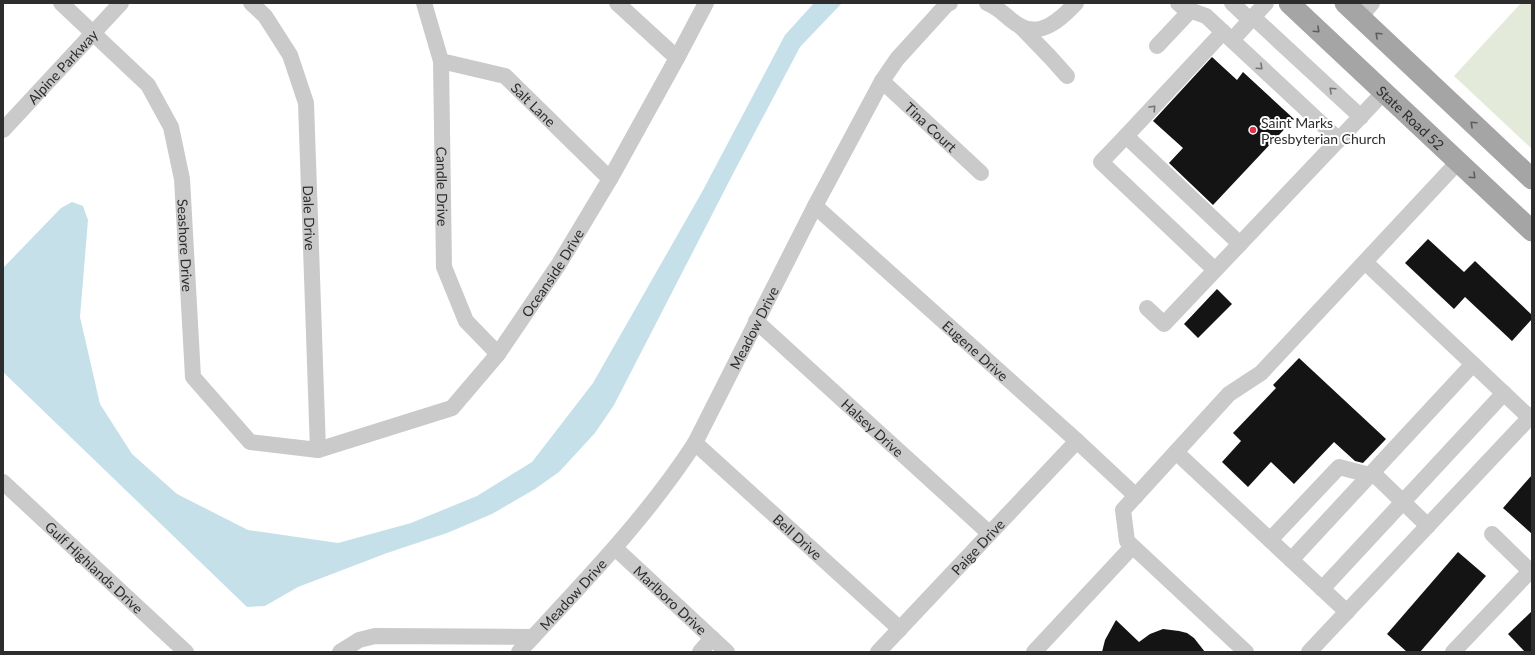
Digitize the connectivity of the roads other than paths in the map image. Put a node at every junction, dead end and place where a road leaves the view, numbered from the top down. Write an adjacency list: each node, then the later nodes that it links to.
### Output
1 (61, 3): 18 (street, Seashore Drive)
2 (120, 3): 18 (street, Alpine Parkway)
3 (250, 3): 47 (street, Dale Drive)
4 (424, 3): 22 (street, Candle Drive)
5 (617, 3): 21 (street)
6 (706, 3): 21 (street, Oceanside Drive)
7 (950, 3): 24 (street, Meadow Drive)
8 (987, 3): 17 (street)
9 (1076, 3): 17 (street)
10 (1232, 3): 16 (street)
11 (1266, 3): 16 (street)
12 (1289, 3): 25 (main road, State Road 52, one-way to 25)
13 (1345, 3): 15 (main road)
14 (1184, 7): 19 (street); 20 (street)
15 (1370, 7): 33 (main road, one-way to 15)
16 (1252, 18): 19 (street); 26 (street, one-way to 16)
17 (1020, 26): 23 (street)
18 (93, 32): 27 (street, Alpine Parkway); 47 (street, Seashore Drive)
19 (1227, 36): 28 (street, one-way to 19); 29 (street, one-way to 29)
20 (1157, 46)
21 (677, 58): 32 (street, Oceanside Drive)
22 (441, 62): 32 (street, Salt Lane); 41 (street, Candle Drive)
23 (1067, 76)
24 (882, 81): 31 (street, Tina Court); 34 (street, Meadow Drive)
25 (1384, 92): 26 (street); 30 (main road, State Road 52)
26 (1360, 117): 29 (street)
27 (3, 130)
28 (1126, 136): 36 (street); 38 (street)
29 (1339, 140): 36 (street)
30 (1458, 162): 35 (main road, State Road 52, one-way to 35); 37 (street)
31 (981, 173)
32 (610, 179): 41 (street, Oceanside Drive)
33 (1532, 179)
34 (815, 206): 40 (street, Meadow Drive); 45 (street, Eugene Drive)
35 (1532, 231)
36 (1240, 244): 38 (street)
37 (1365, 262): 42 (street); 48 (street)
38 (1215, 270): 39 (street)
39 (1147, 308)
40 (756, 321): 46 (street, Meadow Drive); 54 (street, Halsey Drive)
41 (498, 354): 47 (street, Oceanside Drive)
42 (1473, 364): 43 (street); 49 (street)
43 (1504, 393): 44 (street); 52 (street)
44 (1531, 417): 53 (street)
45 (1077, 441): 51 (street, Eugene Drive); 54 (street, Paige Drive)
46 (695, 443): 58 (street, Meadow Drive); 63 (street, Bell Drive)
47 (318, 450)
48 (1176, 452): 51 (street); 56 (street)
49 (1370, 475): 52 (street); 56 (street); 59 (street)
50 (3, 482): 66 (street, Gulf Highlands Drive)
51 (1136, 496): 57 (street)
52 (1403, 501): 53 (street); 61 (street)
53 (1428, 526): 62 (street)
54 (989, 533): 63 (street, Paige Drive)
55 (1492, 534): 60 (street)
56 (1270, 540): 59 (street)
57 (1132, 547): 72 (street); 73 (street)
58 (615, 548): 64 (street, Meadow Drive); 65 (street, Marlboro Drive)
59 (1292, 560): 61 (street)
60 (1531, 571): 75 (street)
61 (1322, 589): 62 (street)
62 (1347, 612): 74 (street)
63 (900, 629): 71 (street, Paige Drive)
64 (533, 637): 67 (street, Meadow Drive); 68 (street, Meadow Drive)
65 (712, 638): 69 (street); 70 (street, Marlboro Drive)
66 (186, 652)
67 (340, 652)
68 (518, 652)
69 (700, 652)
70 (727, 652)
71 (878, 652)
72 (1034, 652)
73 (1246, 652)
74 (1309, 652)
75 (1453, 652)

